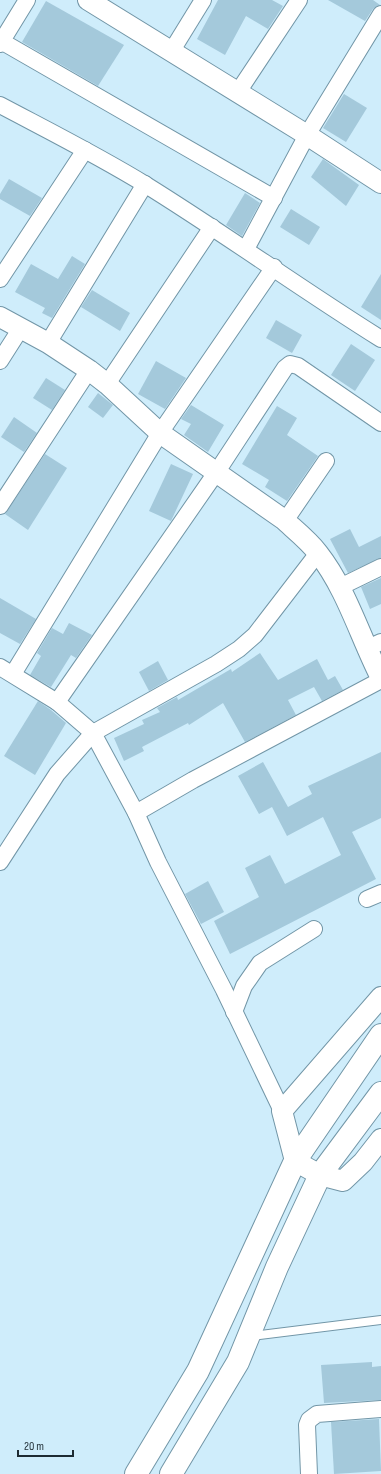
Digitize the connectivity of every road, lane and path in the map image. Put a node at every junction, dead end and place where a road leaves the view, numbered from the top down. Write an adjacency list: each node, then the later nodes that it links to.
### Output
1 (27, 0): 6 (street)
2 (88, 0): 7 (street)
3 (203, 0): 7 (street)
4 (299, 0): 8 (street)
5 (381, 14): 10 (street)
6 (1, 42): 14 (street)
7 (171, 52): 8 (street)
8 (238, 92): 10 (street)
9 (0, 105): 11 (street)
10 (307, 135): 12 (street); 14 (street)
11 (85, 150): 13 (street); 18 (street)
12 (381, 183)
13 (144, 184): 15 (street); 22 (street)
14 (274, 198): 16 (street)
15 (212, 227): 16 (street); 25 (street)
16 (246, 249): 17 (street)
17 (274, 268): 21 (street); 27 (street)
18 (0, 278)
19 (0, 317): 20 (street)
20 (21, 328): 22 (street); 23 (street)
21 (381, 338)
22 (48, 343): 24 (street)
23 (0, 361)
24 (89, 370): 25 (street); 30 (street)
25 (107, 384): 27 (street)
26 (381, 423): 29 (street)
27 (160, 433): 29 (street); 36 (street)
28 (326, 461): 31 (street)
29 (216, 472): 31 (street); 38 (street)
30 (0, 506)
31 (285, 521): 32 (street)
32 (318, 553): 34 (street); 39 (street)
33 (381, 567): 34 (street)
34 (340, 587): 35 (street)
35 (374, 646): 37 (street)
36 (6, 670): 38 (street)
37 (381, 679): 40 (street)
38 (57, 702): 39 (street)
39 (93, 733): 40 (street); 41 (street)
40 (136, 813): 44 (street)
41 (0, 862)
42 (314, 929): 44 (street)
43 (381, 997): 47 (street)
44 (234, 1012): 47 (street)
45 (381, 1035): 49 (main road)
46 (381, 1093): 50 (main road)
47 (282, 1111): 49 (street)
48 (381, 1139): 50 (street)
49 (296, 1161): 50 (street); 54 (main road)
50 (320, 1175): 52 (main road)
51 (381, 1320): 52 (lane)
52 (249, 1336): 55 (main road)
53 (381, 1408): 56 (street)
54 (136, 1474)
55 (171, 1474)
56 (308, 1474)

